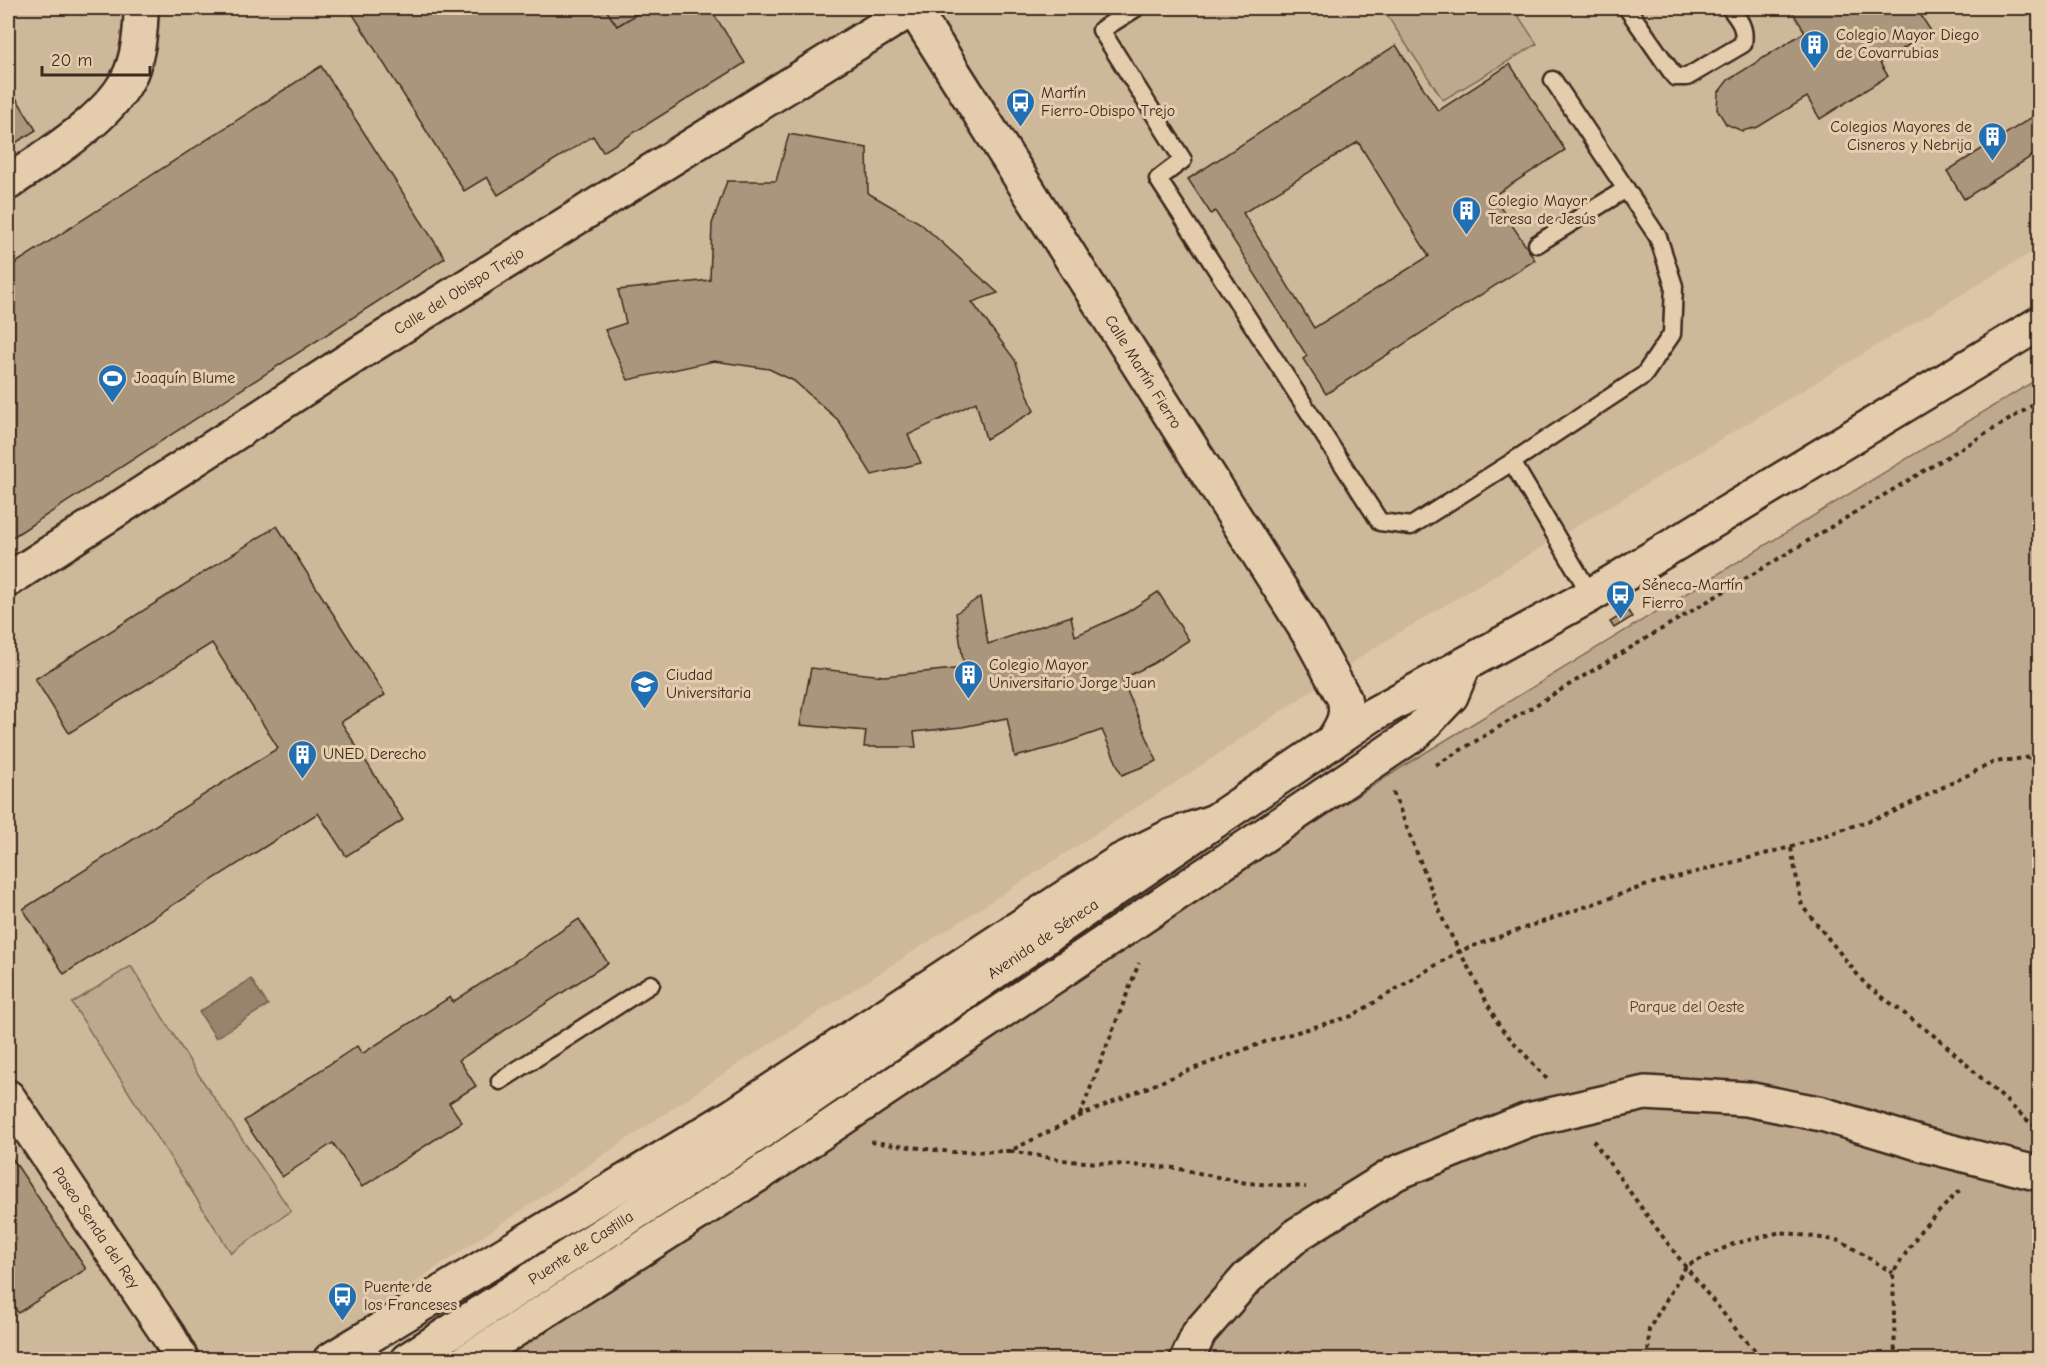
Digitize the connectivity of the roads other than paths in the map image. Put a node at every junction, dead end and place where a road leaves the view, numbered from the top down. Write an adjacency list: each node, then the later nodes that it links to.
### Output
1 (141, 8): 7 (main road)
2 (913, 8): 12 (main road, Calle del Obispo Trejo); 15 (main road, Calle Martín Fierro)
3 (1136, 8): 11 (lane)
4 (1730, 8): 5 (lane)
5 (1632, 9)
6 (1553, 80): 8 (lane)
7 (8, 183)
8 (1626, 189): 9 (lane); 11 (lane)
9 (1538, 244)
10 (2040, 323): 13 (main road, Avenida de Séneca)
11 (1512, 462): 13 (lane)
12 (8, 580)
13 (1591, 595): 14 (main road, Avenida de Séneca)
14 (1464, 665): 16 (main road, Avenida de Séneca); 27 (main road)
15 (1344, 698): 16 (main road); 17 (main road)
16 (1372, 715): 17 (main road, Avenida de Séneca)
17 (1332, 742): 18 (main road, Avenida de Séneca)
18 (1215, 821): 22 (main road, Avenida de Séneca); 25 (main road)
19 (651, 984): 20 (lane)
20 (500, 1081)
21 (8, 1097): 24 (main road, Paseo Senda del Rey)
22 (755, 1136): 26 (main road, Puente de Castilla)
23 (2040, 1174): 28 (main road)
24 (182, 1359)
25 (330, 1359)
26 (407, 1359)
27 (468, 1359)
28 (1187, 1359)

